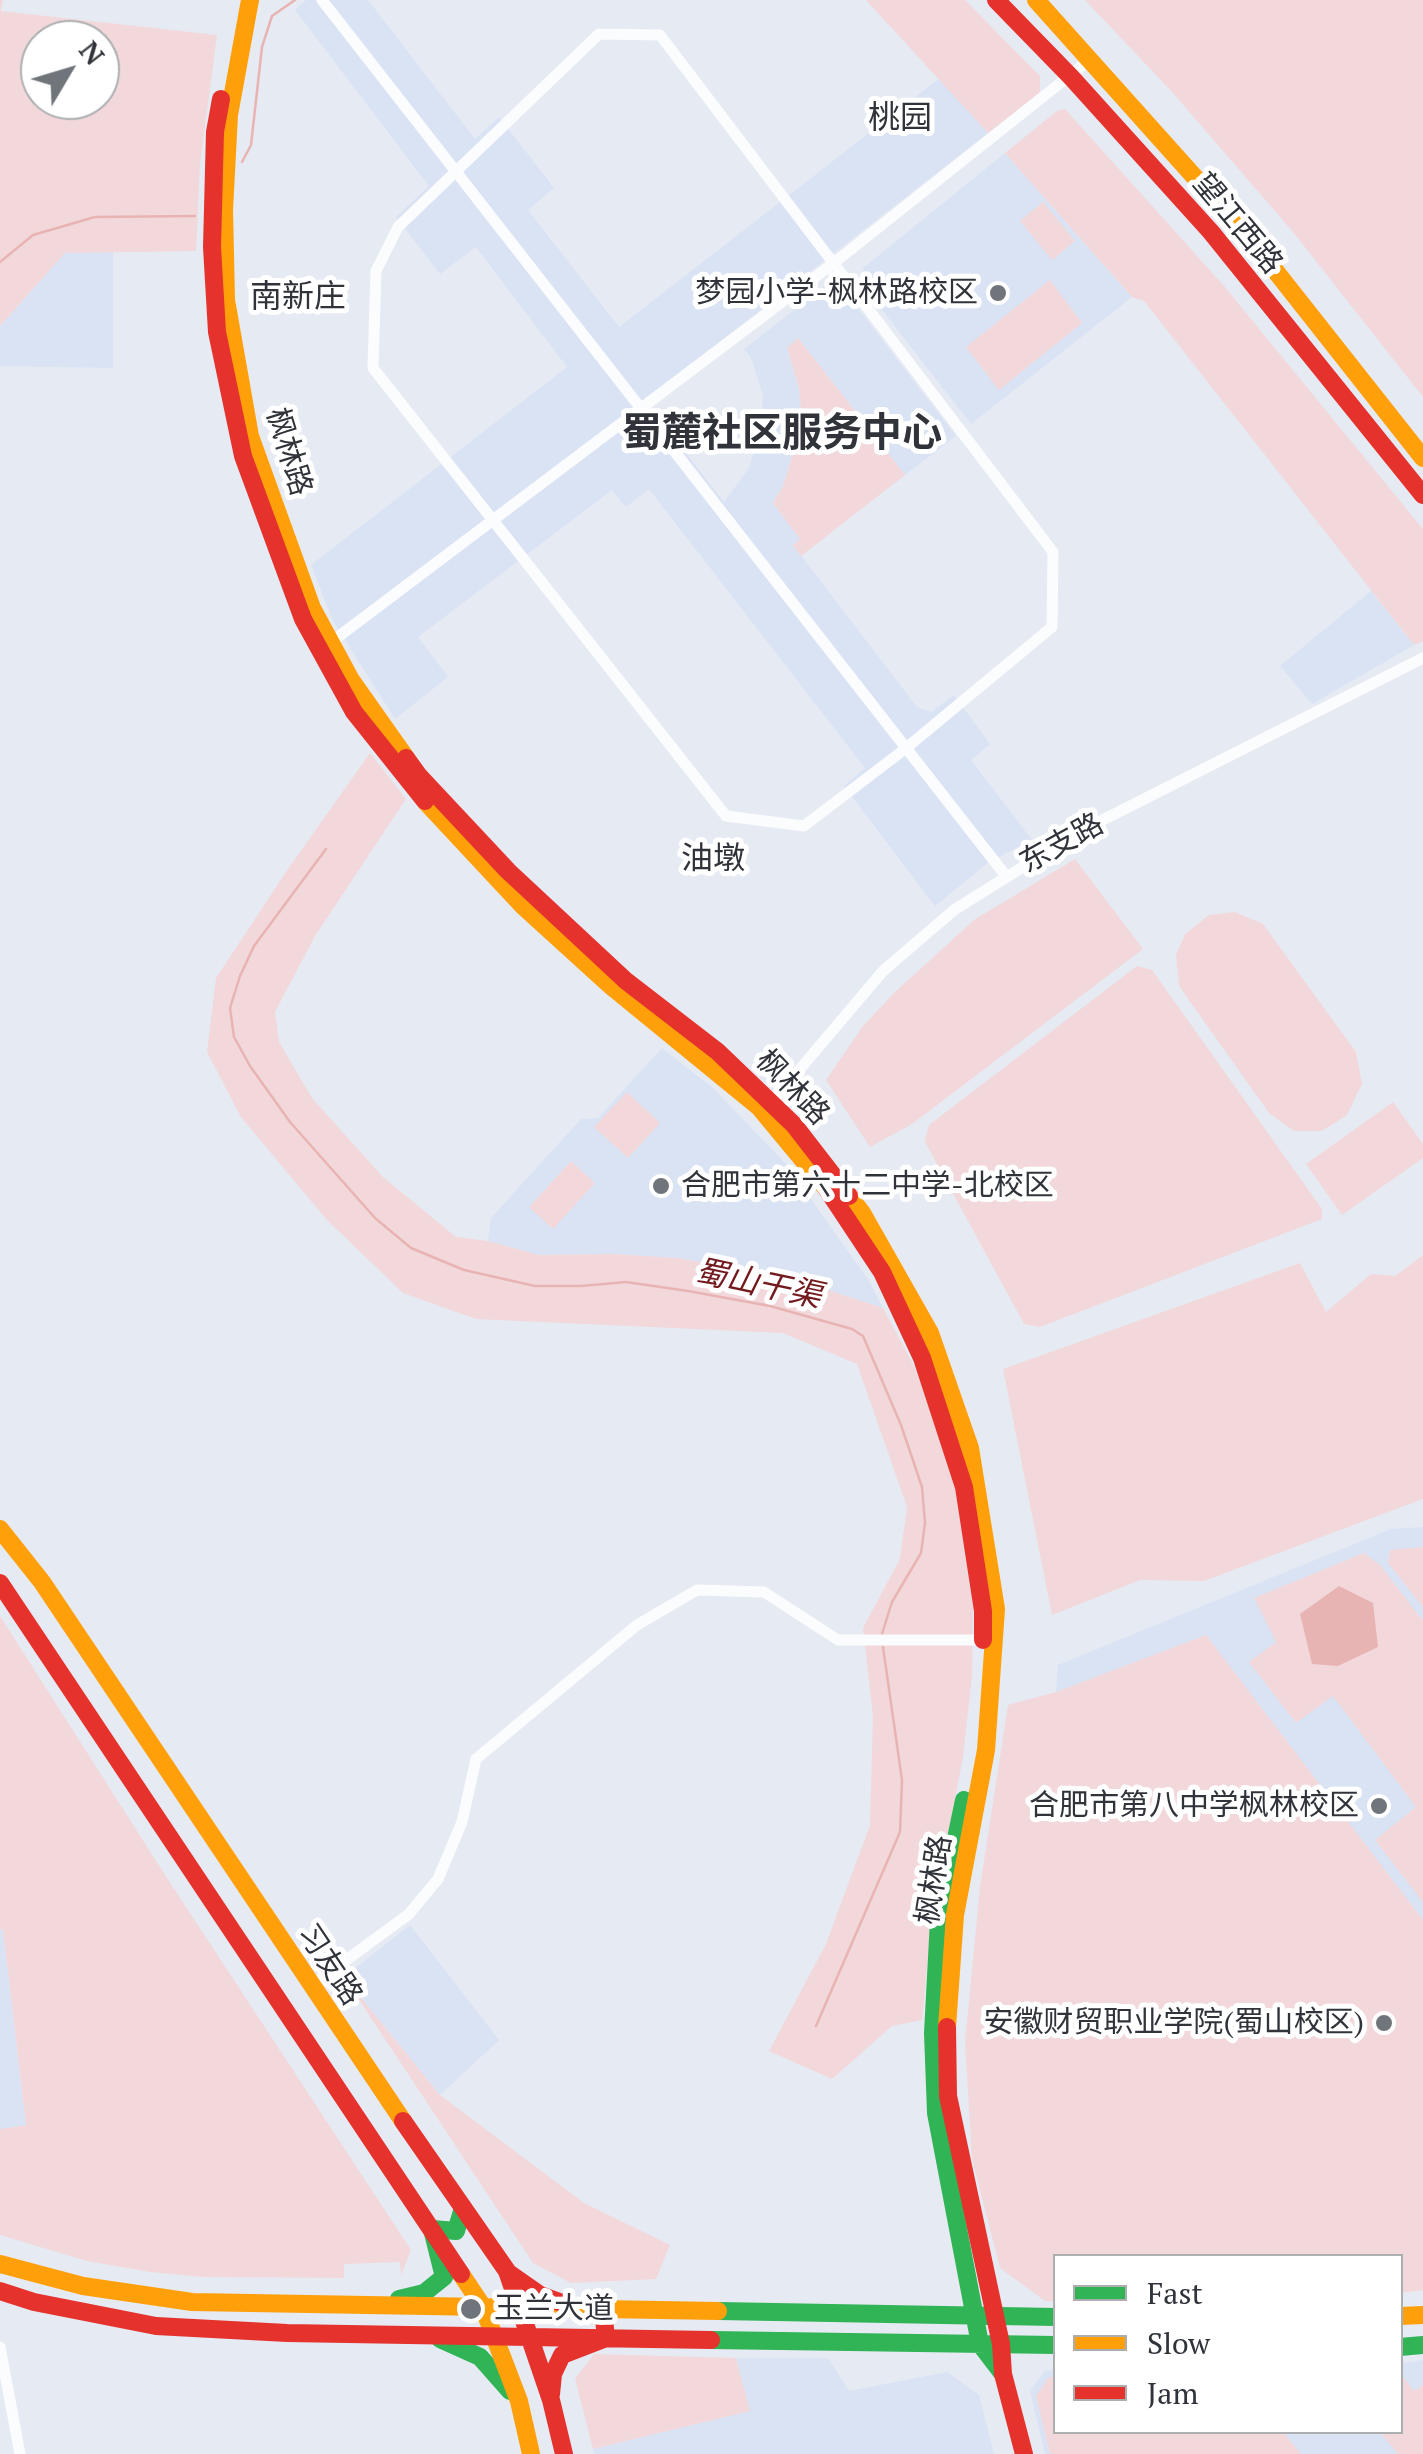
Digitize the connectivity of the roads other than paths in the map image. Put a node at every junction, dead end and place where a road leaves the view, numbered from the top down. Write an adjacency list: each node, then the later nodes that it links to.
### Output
1 (242, 0): 14 (main road, 枫林路)
2 (250, 0): 14 (main road, 枫林路)
3 (322, 0): 8 (street)
4 (996, 0): 7 (main road, 望江西路)
5 (1036, 0): 6 (main road, 望江西路)
6 (1088, 61): 7 (street); 11 (main road, 望江西路)
7 (1071, 77): 9 (street); 12 (main road, 望江西路)
8 (455, 169): 9 (street); 10 (street); 13 (street)
9 (833, 263): 10 (street); 16 (street)
10 (642, 408): 13 (street); 16 (street)
11 (1423, 458)
12 (1423, 495)
13 (492, 521): 14 (street); 16 (street)
14 (325, 646): 18 (main road, 枫林路)
15 (1423, 658): 17 (street, 东支路)
16 (905, 749): 17 (street)
17 (1006, 876): 18 (street, 东支路)
18 (768, 1108): 21 (main road, 枫林路)
19 (0, 1529): 22 (main road, 习友路)
20 (0, 1583): 24 (main road, 习友路)
21 (988, 1640): 22 (street); 34 (main road, 枫林路); 35 (main road, 枫林路)
22 (310, 1986): 23 (main road, 习友路)
23 (463, 2208): 24 (main road); 26 (main road, 习友路)
24 (432, 2229): 28 (main road); 30 (main road, 习友路)
25 (0, 2264): 28 (main road)
26 (507, 2272): 31 (main road, 习友路); 32 (main road)
27 (0, 2292): 37 (main road)
28 (370, 2305): 29 (main road)
29 (397, 2306): 30 (main road); 37 (main road)
30 (482, 2307): 31 (main road); 39 (main road, 习友路)
31 (519, 2308): 32 (main road); 40 (main road, 习友路)
32 (578, 2309): 33 (main road)
33 (603, 2310): 34 (main road); 41 (main road)
34 (974, 2316): 35 (main road); 42 (main road, 枫林路)
35 (995, 2316): 36 (main road); 43 (main road, 枫林路)
36 (1053, 2318)
37 (396, 2334): 38 (main road)
38 (430, 2335): 39 (main road); 48 (main road)
39 (494, 2336): 40 (main road); 48 (main road, 习友路)
40 (529, 2337): 41 (main road); 47 (main road, 习友路)
41 (606, 2338): 42 (main road); 47 (main road)
42 (980, 2344): 43 (main road); 46 (main road)
43 (1001, 2344): 44 (main road); 46 (main road, 枫林路)
44 (1053, 2345)
45 (0, 2347): 49 (street)
46 (1004, 2374): 52 (main road, 枫林路)
47 (550, 2400): 51 (main road, 习友路)
48 (519, 2402): 50 (main road, 习友路)
49 (20, 2454)
50 (531, 2454)
51 (564, 2454)
52 (1024, 2454)

